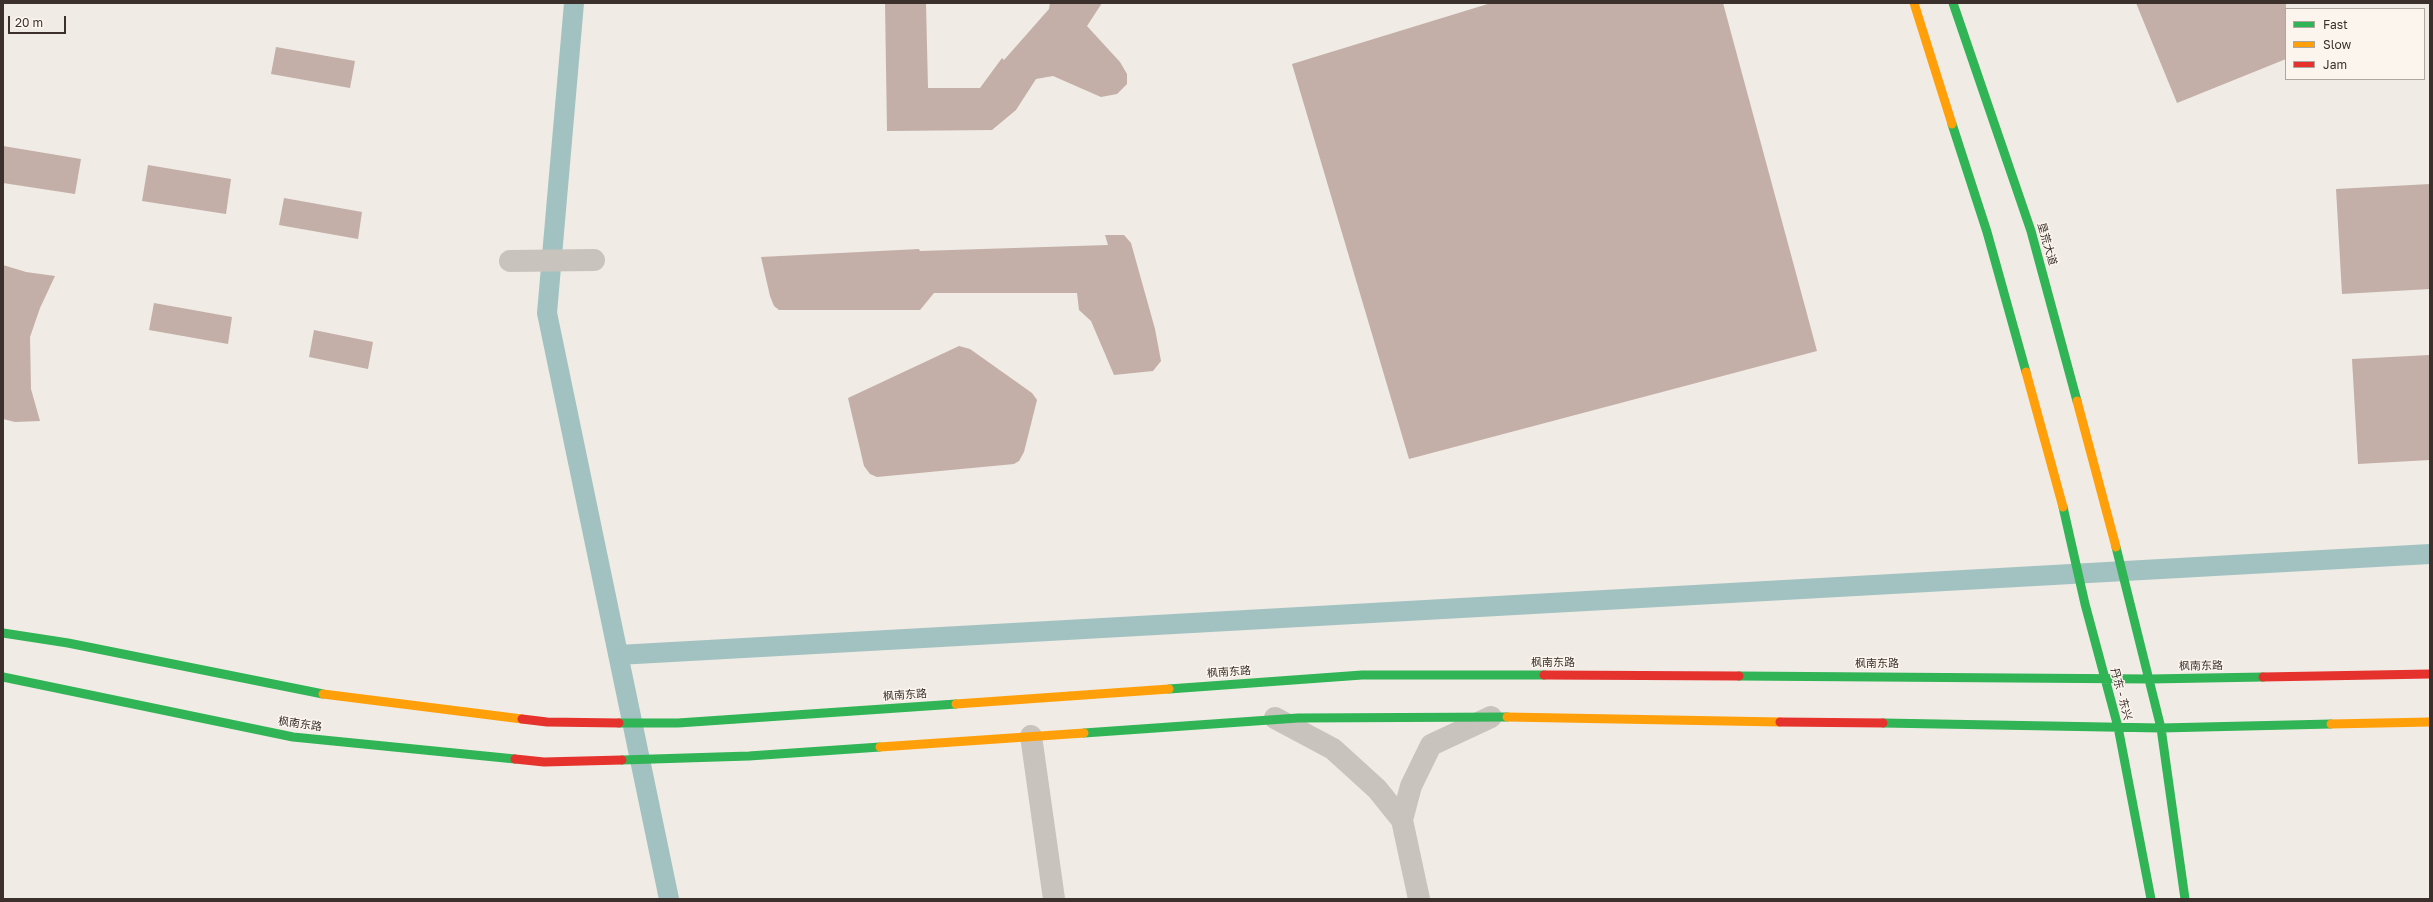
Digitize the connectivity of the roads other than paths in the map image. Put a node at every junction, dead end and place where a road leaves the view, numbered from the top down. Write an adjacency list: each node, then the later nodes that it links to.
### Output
1 (1914, 3): 8 (main road, 丹东 - 东兴)
2 (1953, 3): 9 (main road, 垦荒大道)
3 (594, 260): 4 (street)
4 (510, 261)
5 (3, 633): 8 (main road, 枫南东路)
6 (2430, 674): 9 (main road, 枫南东路)
7 (3, 677): 15 (main road, 枫南东路)
8 (2105, 677): 9 (main road, 枫南东路); 13 (main road, 丹东 - 东兴)
9 (2150, 679): 14 (main road)
10 (1491, 717): 11 (main road); 13 (main road); 16 (street)
11 (1275, 718): 15 (main road); 16 (street)
12 (2430, 722): 14 (main road)
13 (2118, 727): 14 (main road); 19 (main road, 丹东 - 东兴)
14 (2161, 728): 20 (main road)
15 (1031, 736): 17 (street)
16 (1402, 820): 18 (street)
17 (1054, 899)
18 (1419, 899)
19 (2151, 899)
20 (2185, 899)

